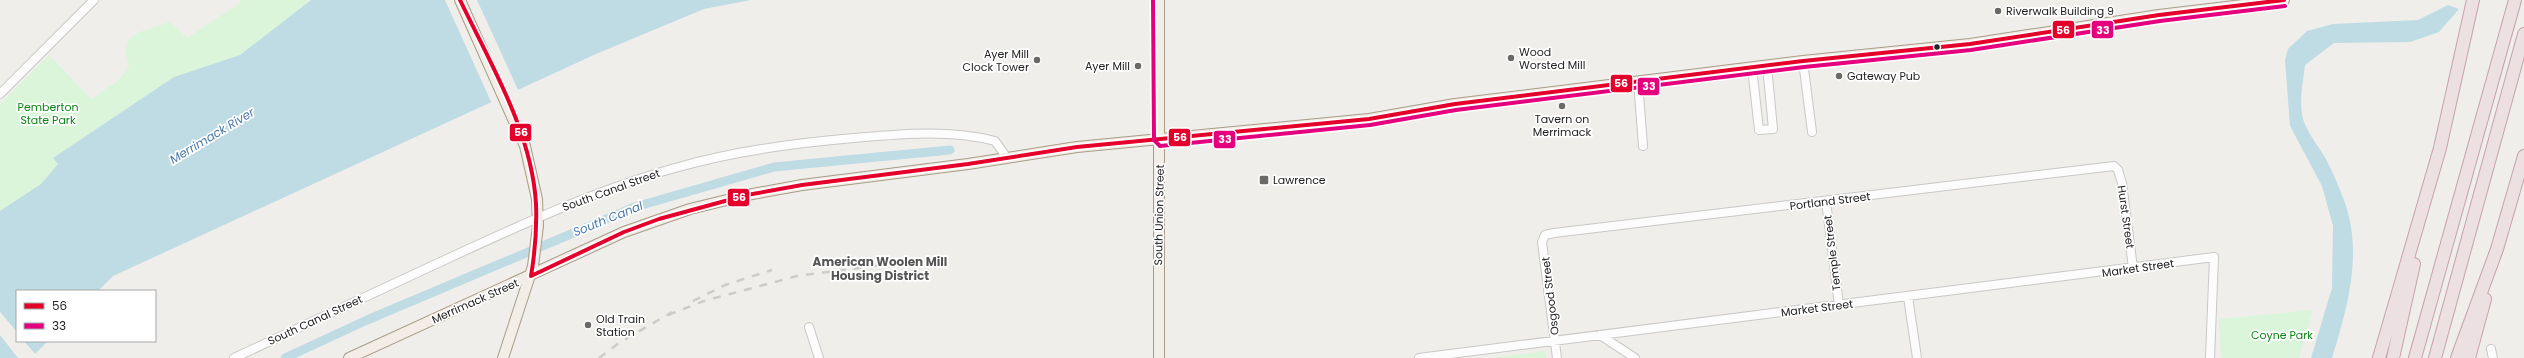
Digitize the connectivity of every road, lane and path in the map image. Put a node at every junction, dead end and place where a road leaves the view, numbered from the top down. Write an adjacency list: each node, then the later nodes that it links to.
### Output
1 (94, 0): 12 (street)
2 (460, 0): 21 (main road)
3 (1159, 0): 14 (main road, South Union Street)
4 (2284, 0): 8 (main road, Merrimack Street)
5 (2473, 0): 19 (highway)
6 (2515, 0): 44 (highway)
7 (2524, 34): 45 (highway)
8 (1803, 61): 9 (main road, Merrimack Street); 13 (street)
9 (1767, 66): 10 (main road, Merrimack Street); 10 (street)
10 (1752, 68): 11 (main road, Merrimack Street)
11 (1638, 81): 14 (main road, Merrimack Street); 15 (street)
12 (0, 94)
13 (1812, 132)
14 (1160, 140): 17 (main road, Merrimack Street); 36 (main road, South Union Street)
15 (1643, 146)
16 (2524, 156): 23 (highway)
17 (1007, 158): 21 (street, South Canal Street); 25 (main road, Merrimack Street)
18 (2115, 167): 20 (street, Portland Street); 24 (street, Hurst Street)
19 (2427, 196): 42 (highway); 43 (highway)
20 (1826, 201): 22 (street, Portland Street); 27 (street, Temple Street)
21 (537, 221): 25 (main road); 32 (street, South Canal Street)
22 (1545, 235): 30 (street, Osgood Street)
23 (2497, 249): 46 (highway); 47 (highway)
24 (2133, 268): 26 (street, Market Street); 41 (street, Market Street)
25 (531, 276): 33 (main road, Merrimack Street); 34 (main road)
26 (1908, 297): 27 (street, Market Street); 40 (street)
27 (1838, 305): 29 (street, Market Street)
28 (809, 327): 35 (street)
29 (1600, 335): 30 (street, Market Street); 39 (street)
30 (1555, 341): 37 (street, Market Street); 38 (street, Osgood Street)
31 (2491, 349): 48 (street)
32 (234, 358)
33 (349, 358)
34 (503, 358)
35 (819, 358)
36 (1159, 358)
37 (1420, 358)
38 (1557, 358)
39 (1635, 358)
40 (1917, 358)
41 (2210, 358)
42 (2380, 358)
43 (2393, 358)
44 (2415, 358)
45 (2435, 358)
46 (2457, 358)
47 (2469, 358)
48 (2493, 358)

